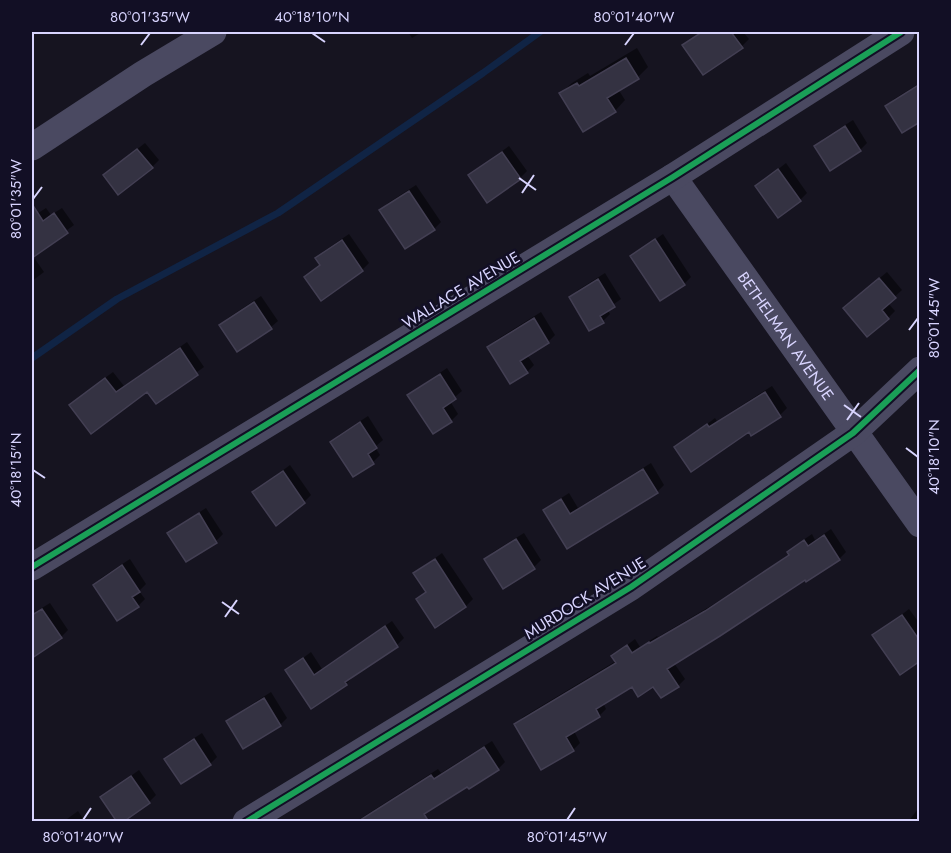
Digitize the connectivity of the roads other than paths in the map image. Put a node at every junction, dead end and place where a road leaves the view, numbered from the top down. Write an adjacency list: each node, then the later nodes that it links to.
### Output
1 (213, 32): 3 (street)
2 (901, 32): 4 (street, WALLACE AVENUE)
3 (32, 147)
4 (673, 177): 6 (street, BETHELMAN AVENUE); 8 (street, WALLACE AVENUE)
5 (920, 370): 6 (street, MURDOCK AVENUE)
6 (853, 433): 7 (street, BETHELMAN AVENUE); 9 (street, MURDOCK AVENUE)
7 (920, 524)
8 (32, 567)
9 (246, 822)

